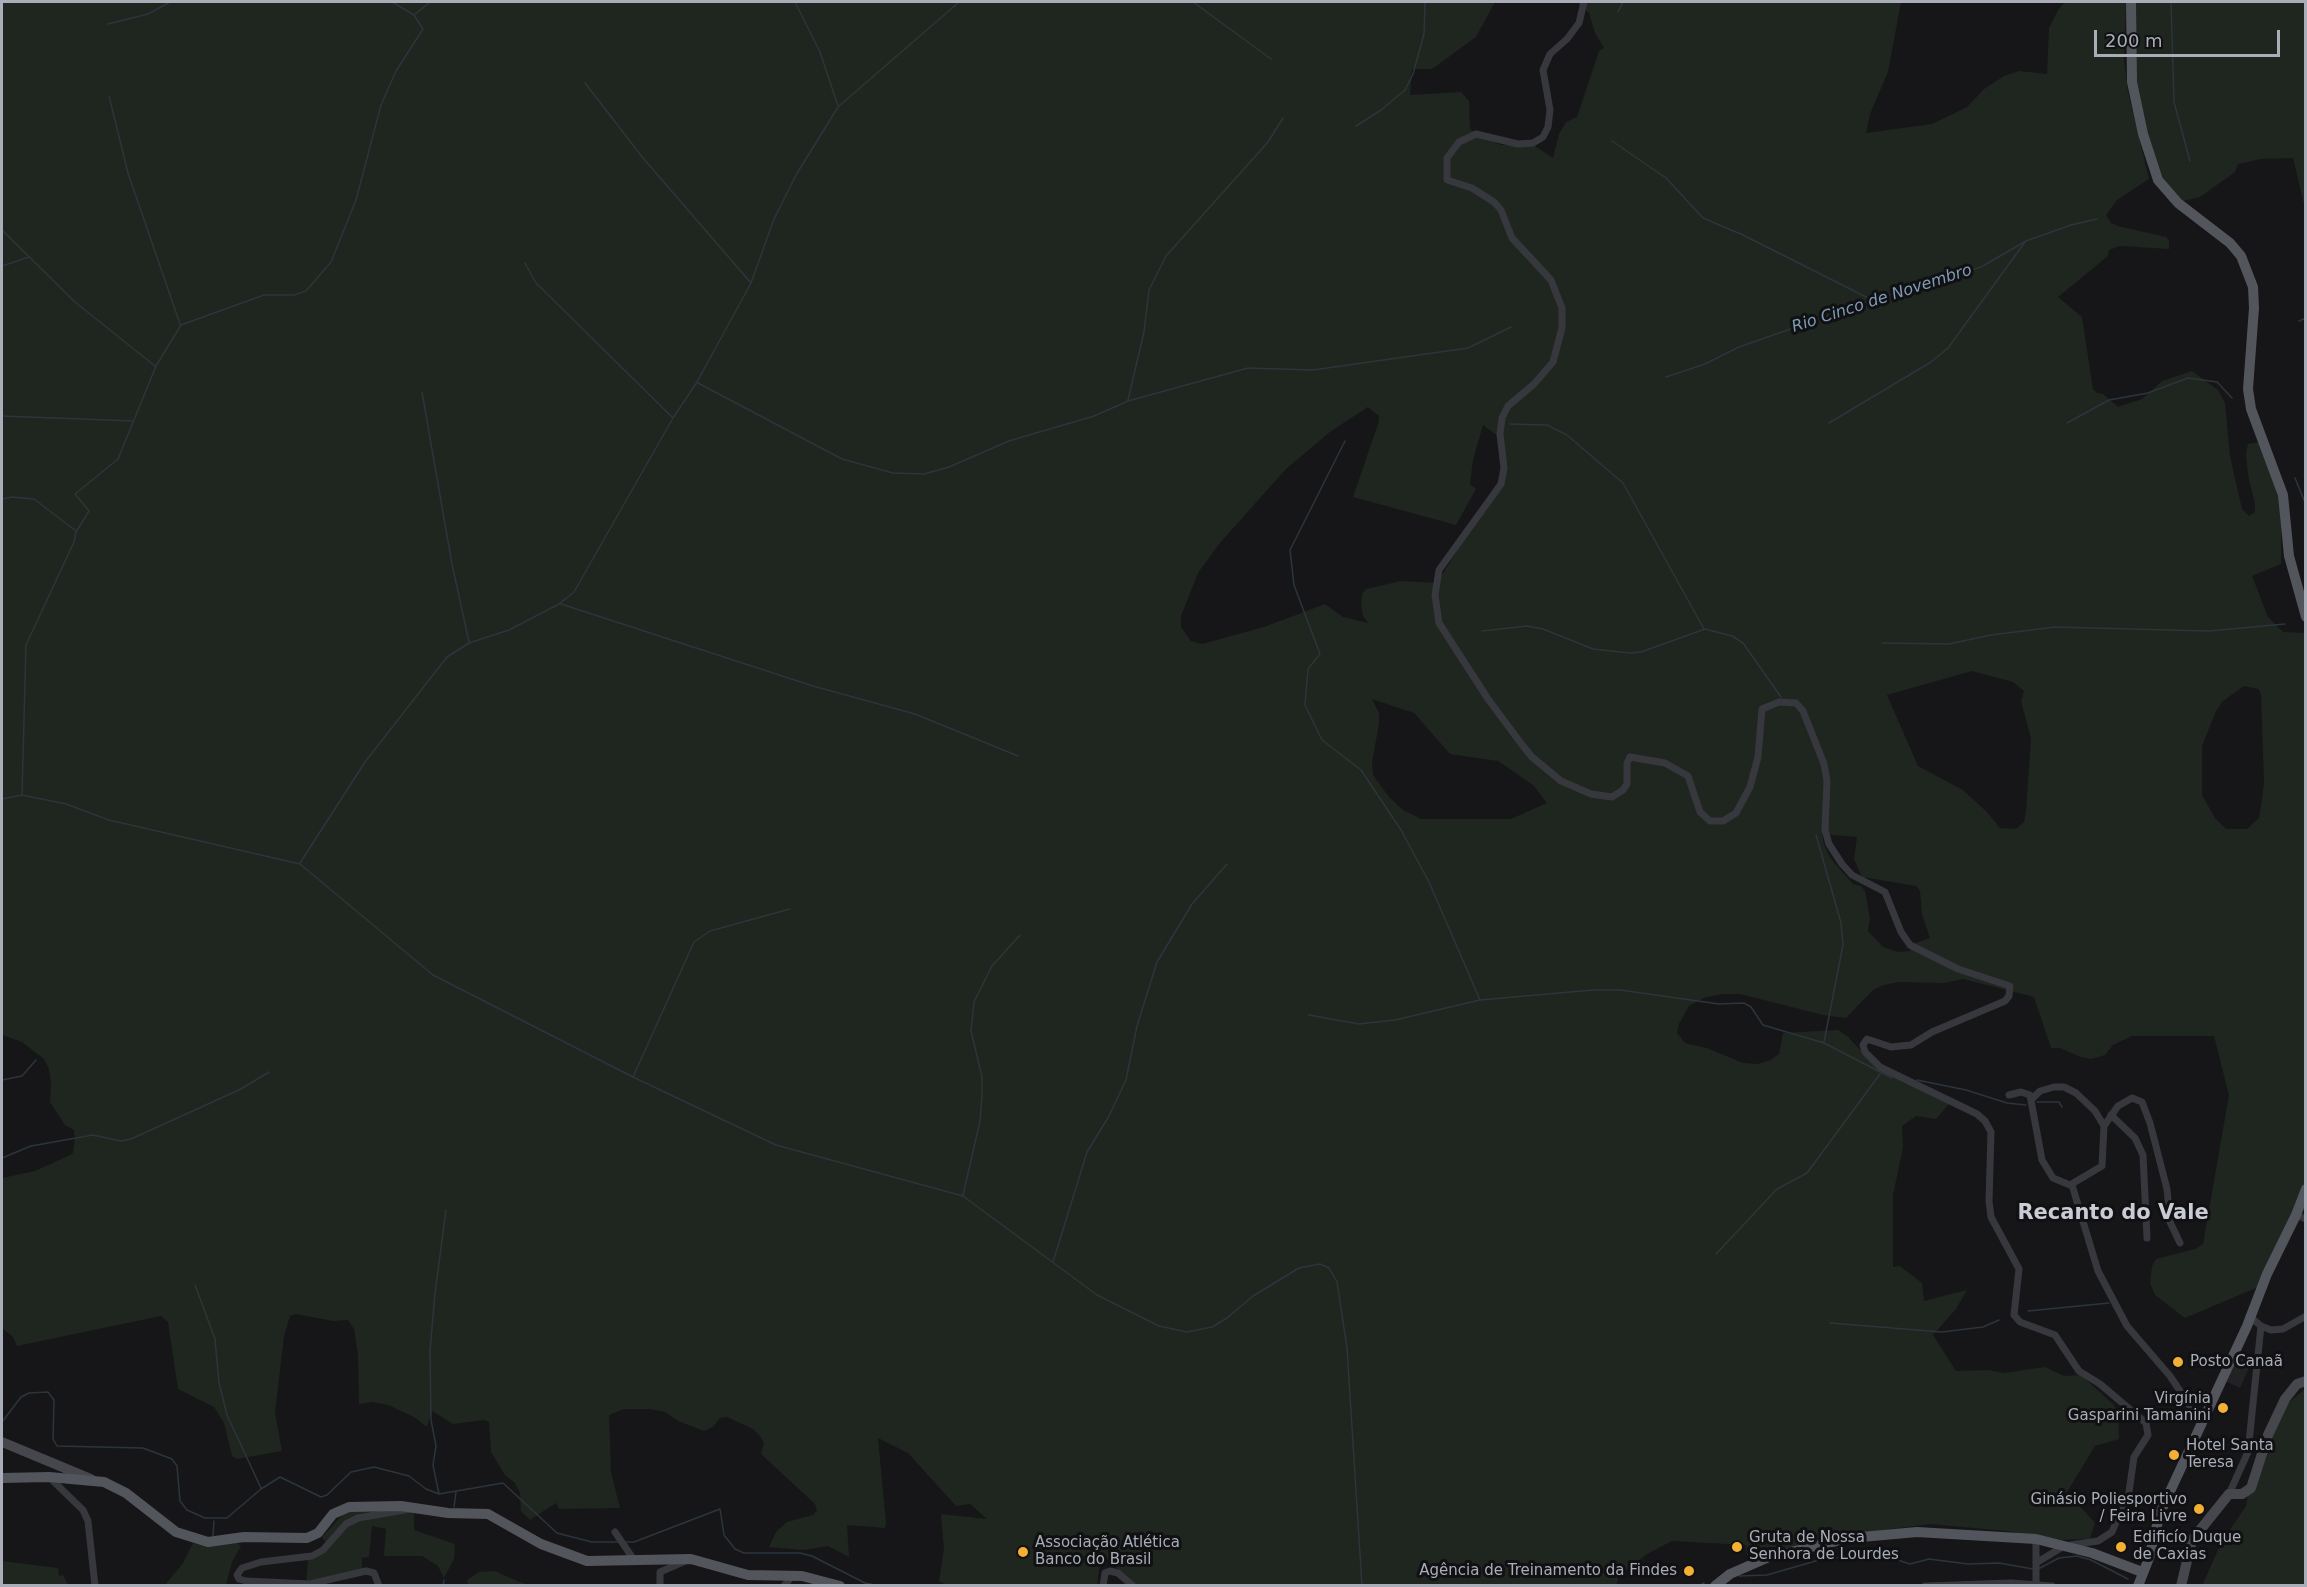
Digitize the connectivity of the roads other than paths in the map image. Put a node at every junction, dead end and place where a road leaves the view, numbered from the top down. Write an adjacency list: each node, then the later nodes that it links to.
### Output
1 (1584, 2): 26 (street)
2 (2131, 2): 3 (main road)
3 (2306, 617)
4 (2009, 1095): 5 (street)
5 (2032, 1099): 7 (street); 8 (street)
6 (2111, 1115): 7 (street); 11 (street); 12 (street)
7 (2104, 1126): 8 (street)
8 (2072, 1185): 17 (street)
9 (2306, 1189): 10 (main road)
10 (2301, 1217): 13 (main road)
11 (2147, 1238)
12 (2180, 1243)
13 (2249, 1316): 15 (street); 17 (main road); 30 (main road)
14 (2306, 1316): 15 (street)
15 (2261, 1326): 22 (street)
16 (2306, 1381): 22 (street)
17 (2198, 1418): 30 (main road)
18 (2, 1442): 21 (street)
19 (49, 1477): 20 (main road); 21 (main road); 36 (street)
20 (2, 1478)
21 (91, 1479): 23 (main road)
22 (2229, 1494): 46 (street)
23 (412, 1508): 28 (main road); 35 (street)
24 (617, 1535): 28 (street)
25 (2036, 1539): 26 (main road); 29 (street); 34 (main road)
26 (2064, 1546): 29 (street); 30 (main road)
27 (691, 1559): 28 (main road); 31 (main road); 37 (street)
28 (634, 1560)
29 (2036, 1567): 32 (street)
30 (2142, 1572): 45 (main road)
31 (792, 1576): 33 (main road); 38 (street)
32 (2036, 1583): 43 (street); 44 (street)
33 (828, 1584): 39 (main road)
34 (1716, 1584): 42 (street)
35 (380, 1585)
36 (95, 1586)
37 (660, 1586)
38 (784, 1586)
39 (840, 1586)
40 (1103, 1586): 41 (street)
41 (1133, 1586)
42 (1730, 1586)
43 (1926, 1586)
44 (2052, 1586)
45 (2138, 1586)
46 (2181, 1586)

